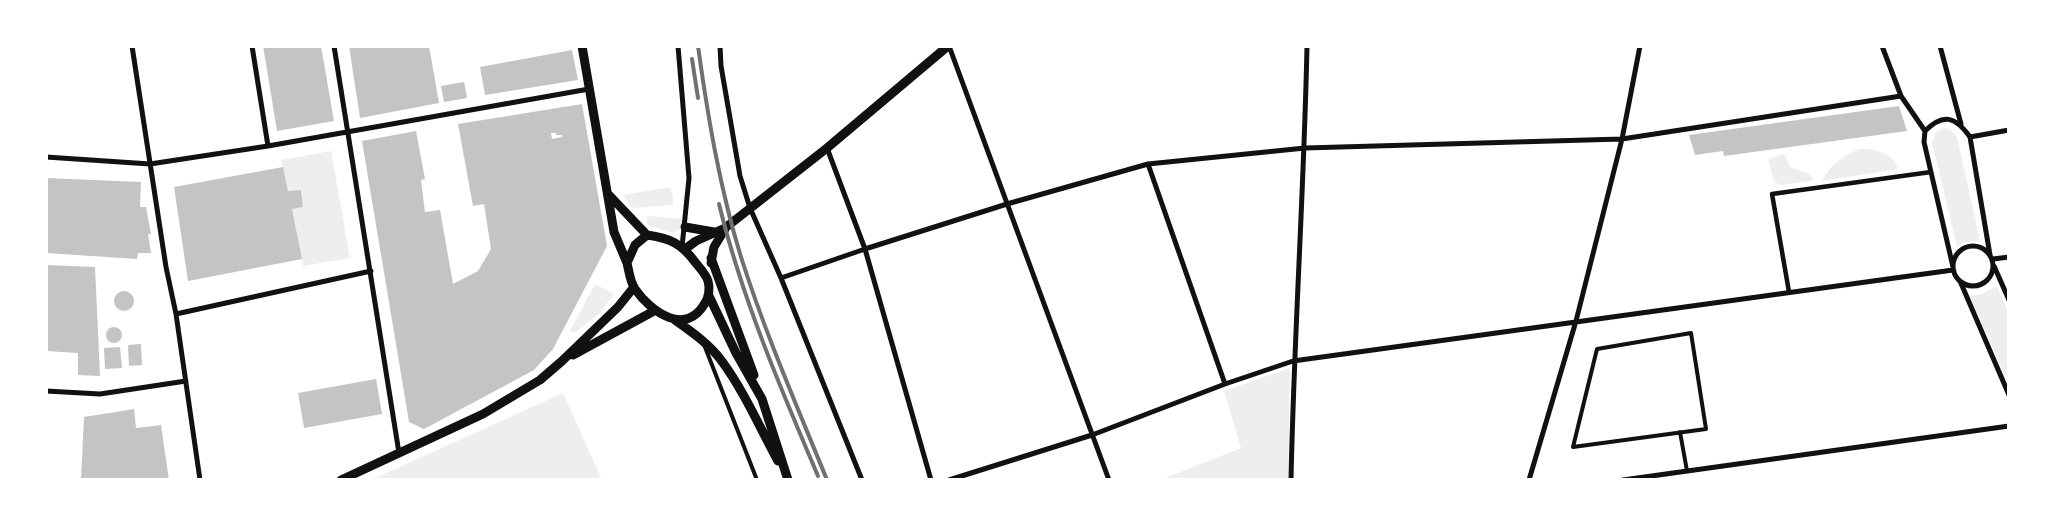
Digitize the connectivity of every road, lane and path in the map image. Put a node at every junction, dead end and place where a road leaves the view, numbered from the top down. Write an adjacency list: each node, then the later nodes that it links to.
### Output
1 (132, 46): 24 (street)
2 (252, 46): 20 (street)
3 (334, 46): 16 (street)
4 (582, 46): 12 (street)
5 (678, 46): 30 (street)
6 (720, 46): 29 (street)
7 (948, 46): 21 (street); 28 (street)
8 (1307, 46): 22 (street)
9 (1640, 46): 19 (street)
10 (1882, 46): 13 (street)
11 (1940, 46): 14 (street)
12 (589, 89): 16 (street); 27 (street)
13 (1901, 96): 17 (street); 19 (street)
14 (1961, 124): 17 (street); 18 (street)
15 (2009, 130): 18 (street)
16 (348, 131): 20 (street); 40 (street)
17 (1925, 131): 26 (street)
18 (1970, 136): 37 (street)
19 (1622, 139): 22 (street); 51 (street)
20 (268, 146): 24 (street)
21 (827, 148): 29 (street); 34 (street)
22 (1305, 148): 25 (street); 54 (street)
23 (46, 157): 24 (street)
24 (150, 164): 49 (street)
25 (1148, 164): 28 (street); 56 (street)
26 (1931, 172): 39 (street); 45 (street)
27 (607, 193): 32 (street); 38 (street)
28 (1007, 204): 34 (street); 62 (street)
29 (750, 208): 31 (street); 41 (street)
30 (685, 228): 31 (street); 33 (street)
31 (721, 230): 33 (street); 36 (street)
32 (647, 235): 33 (street); 38 (street)
33 (684, 248): 42 (street)
34 (865, 249): 41 (street); 70 (street)
35 (2009, 257): 37 (street)
36 (711, 258): 42 (street); 59 (street)
37 (1992, 260): 39 (street); 43 (street); 47 (street)
38 (627, 263): 44 (street)
39 (1953, 268): 43 (street); 45 (street)
40 (371, 271): 49 (street); 63 (street)
41 (782, 278): 69 (street)
42 (708, 280): 46 (street)
43 (1960, 281): 58 (street)
44 (634, 287): 48 (street); 53 (street)
45 (1788, 292): 51 (street)
46 (709, 296): 50 (street); 59 (street)
47 (2009, 300)
48 (654, 310): 50 (street); 53 (street)
49 (176, 314): 55 (street)
50 (675, 320): 52 (street)
51 (1576, 321): 54 (street); 74 (street)
52 (702, 340): 67 (lane); 68 (street)
53 (562, 361): 63 (street)
54 (1293, 361): 56 (street); 73 (street)
55 (186, 381): 57 (street); 65 (street)
56 (1225, 384): 62 (street)
57 (46, 391)
58 (2009, 395)
59 (762, 399): 68 (street)
60 (2009, 426): 64 (street)
61 (1680, 432): 61 (lane); 64 (lane)
62 (1092, 435): 71 (street); 72 (street)
63 (399, 454): 66 (street)
64 (1687, 471): 75 (street)
65 (200, 480)
66 (341, 480)
67 (757, 480)
68 (788, 480)
69 (862, 480)
70 (931, 480)
71 (949, 480)
72 (1109, 480)
73 (1290, 480)
74 (1529, 480)
75 (1623, 480)

